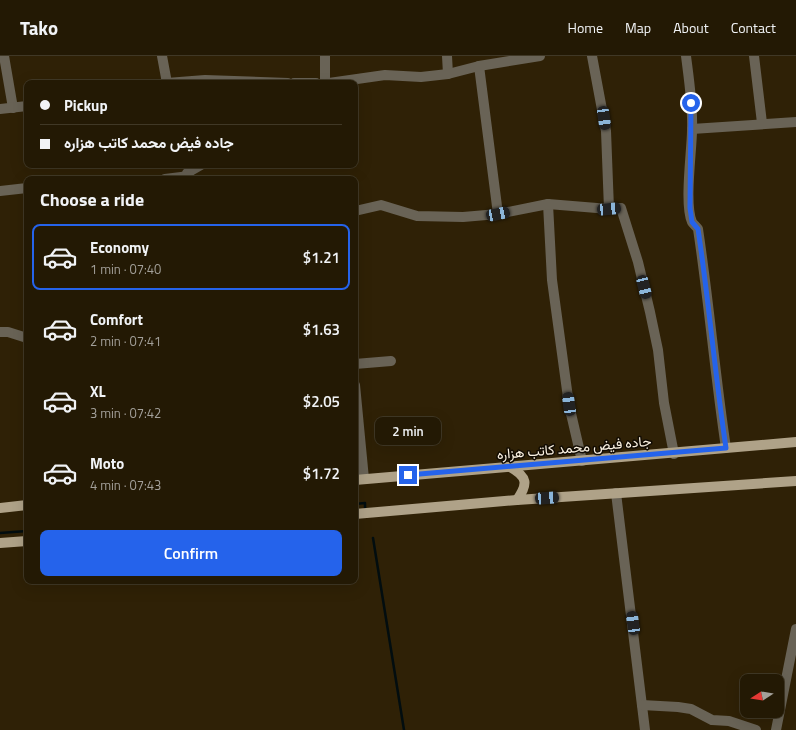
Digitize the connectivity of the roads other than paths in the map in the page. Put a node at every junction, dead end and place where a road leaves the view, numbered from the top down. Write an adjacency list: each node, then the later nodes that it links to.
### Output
1 (4, 56): 15 (street)
2 (162, 56): 11 (street)
3 (324, 56): 12 (street)
4 (447, 56): 10 (street)
5 (540, 56): 9 (street)
6 (592, 56): 26 (street)
7 (686, 56): 19 (street)
8 (754, 56): 18 (street)
9 (479, 66): 10 (street); 28 (street)
10 (448, 74): 13 (street)
11 (166, 80)
12 (325, 80)
13 (350, 80)
14 (24, 106): 15 (street)
15 (13, 108): 16 (street)
16 (0, 109)
17 (796, 122): 18 (street)
18 (762, 123): 19 (street)
19 (692, 129): 35 (street)
20 (196, 168): 21 (street)
21 (187, 173): 22 (street)
22 (176, 176)
23 (24, 188): 24 (street)
24 (0, 191)
25 (548, 204): 26 (street); 28 (street); 37 (street)
26 (609, 209): 36 (street)
27 (358, 210): 28 (street)
28 (498, 214)
29 (0, 332): 30 (street)
30 (24, 337)
31 (391, 361): 32 (street)
32 (358, 364)
33 (358, 441): 39 (street)
34 (796, 442): 35 (main road, جاده فیض محمد کاتب هزاره)
35 (726, 448): 36 (main road, جاده فیض محمد کاتب هزاره)
36 (674, 454): 37 (main road, جاده فیض محمد کاتب هزاره)
37 (582, 461): 38 (main road, جاده فیض محمد کاتب هزاره)
38 (510, 467): 39 (main road, جاده فیض محمد کاتب هزاره); 42 (main road)
39 (360, 479)
40 (796, 481): 41 (main road)
41 (616, 493): 42 (main road); 49 (street)
42 (517, 500): 45 (main road)
43 (24, 505): 44 (main road)
44 (0, 508)
45 (358, 514)
46 (24, 541): 47 (main road)
47 (0, 544)
48 (796, 629): 52 (street)
49 (642, 705): 50 (street); 51 (street)
50 (645, 730)
51 (756, 730)
52 (776, 730)

